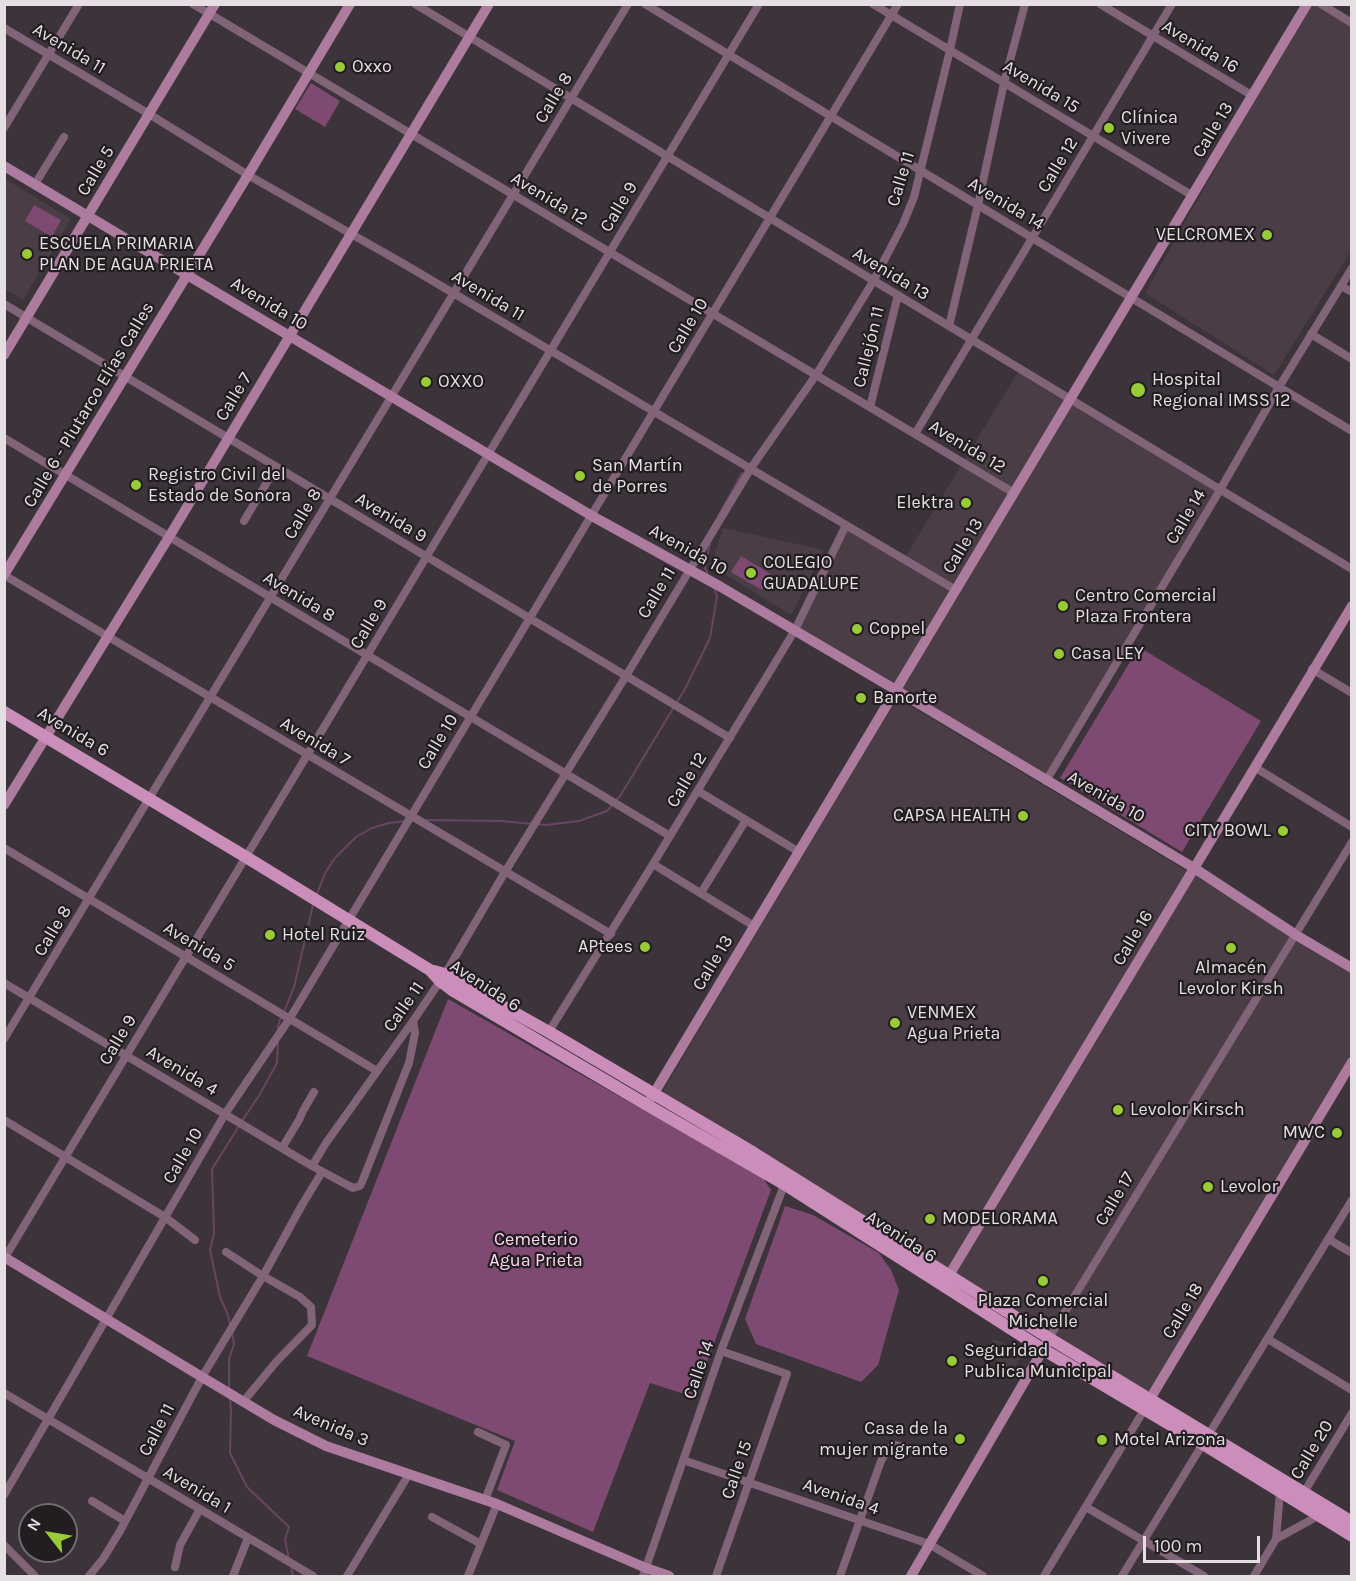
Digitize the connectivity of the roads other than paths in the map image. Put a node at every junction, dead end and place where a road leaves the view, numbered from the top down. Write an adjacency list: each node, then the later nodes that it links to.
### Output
1 (79, 4): 24 (street)
2 (193, 4): 17 (street, Avenida 12)
3 (350, 4): 26 (street, Calle 6 - Plutarco Elías Calles)
4 (415, 4): 22 (street, Avenida 13)
5 (489, 4): 22 (street, Calle 7)
6 (628, 4): 29 (street, Calle 8)
7 (645, 4): 25 (street, Avenida 14)
8 (759, 4): 25 (street, Calle 9)
9 (873, 4): 18 (street, Avenida 15)
10 (898, 4): 18 (street, Calle 10)
11 (960, 4): 23 (street, Calle 11)
12 (1025, 4): 27 (street)
13 (1100, 4): 21 (street, Avenida 16)
14 (1172, 4): 21 (street, Calle 12)
15 (1307, 4): 28 (street, Calle 13)
16 (1321, 4): 19 (street)
17 (212, 9): 26 (street, Avenida 12); 30 (street, Calle 5)
18 (892, 16): 23 (street, Avenida 15); 31 (street, Calle 10)
19 (1352, 23)
20 (4, 28): 24 (street, Avenida 11)
21 (1153, 36): 28 (street, Avenida 16); 34 (street, Calle 12)
22 (469, 37): 29 (street, Avenida 13); 33 (street, Calle 7)
23 (950, 50): 27 (street, Avenida 15); 38 (street, Calle 11)
24 (49, 54): 30 (street, Avenida 11); 32 (street)
25 (729, 55): 31 (street, Avenida 14); 36 (street, Calle 9)
26 (308, 73): 33 (street, Avenida 12); 39 (street, Calle 6 - Plutarco Elías Calles)
27 (1004, 83): 34 (street, Avenida 15); 43 (street)
28 (1252, 96): 42 (street, Calle 13)
29 (571, 99): 36 (street, Avenida 13); 41 (street, Calle 8)
30 (150, 114): 39 (street, Avenida 11); 44 (street, Calle 5)
31 (831, 117): 38 (street, Avenida 14); 45 (street, Calle 10)
32 (4, 128)
33 (411, 134): 41 (street, Avenida 12); 46 (street, Calle 7)
34 (1093, 136): 42 (street, Avenida 15); 47 (street, Calle 12)
35 (64, 137): 40 (street)
36 (667, 156): 45 (street, Avenida 13); 48 (street, Calle 9)
37 (4, 166): 40 (street, Avenida 10)
38 (920, 171): 43 (street, Avenida 14); 51 (street, Calle 11)
39 (248, 175): 46 (street, Avenida 11); 50 (street, Calle 6 - Plutarco Elías Calles)
40 (35, 184): 44 (street, Avenida 10)
41 (513, 195): 48 (street, Avenida 12); 54 (street, Calle 8)
42 (1193, 196): 56 (street, Calle 13)
43 (978, 205): 47 (street, Avenida 14); 60 (street)
44 (88, 216): 50 (street, Avenida 10); 59 (street, Calle 5)
45 (770, 218): 51 (street, Avenida 13); 58 (street, Calle 10)
46 (351, 233): 54 (street, Avenida 11); 62 (street, Calle 7)
47 (1032, 238): 56 (street, Avenida 14); 63 (street, Calle 12)
48 (610, 252): 58 (street, Avenida 12); 64 (street, Calle 9)
49 (1352, 268): 52 (street, Calle 14)
50 (187, 275): 62 (street, Avenida 10); 68 (street, Calle 6 - Plutarco Elías Calles)
51 (874, 280): 55 (street, Avenida 13); 67 (street, Calle 11)
52 (1341, 286): 53 (street); 61 (street, Calle 14)
53 (1352, 292)
54 (454, 293): 64 (street, Avenida 11); 70 (street, Calle 8)
55 (898, 295): 60 (street, Avenida 13); 72 (street, Callejón 11)
56 (1132, 297): 69 (street, Avenida 14); 71 (street, Calle 13)
57 (4, 304): 59 (street, Avenida 9)
58 (713, 314): 67 (street, Avenida 12); 73 (street, Calle 10)
59 (27, 318): 65 (street, Calle 5); 68 (street, Avenida 9)
60 (949, 326): 63 (street, Avenida 13)
61 (1311, 334): 66 (street); 69 (street, Calle 14)
62 (290, 336): 70 (street, Avenida 10); 77 (street, Calle 7)
63 (971, 339): 71 (street, Avenida 13); 75 (street, Calle 12)
64 (551, 350): 73 (street, Avenida 11); 78 (street, Calle 9)
65 (4, 355)
66 (1352, 359)
67 (816, 375): 72 (street, Avenida 12); 80 (street, Calle 11)
68 (125, 376): 77 (street, Avenida 9); 81 (street, Calle 6 - Plutarco Elías Calles)
69 (1279, 387): 74 (street, Avenida 14); 82 (street, Calle 14)
70 (392, 397): 78 (street, Avenida 10); 84 (street, Calle 8)
71 (1071, 399): 82 (street, Avenida 13); 83 (street, Calle 13)
72 (870, 407): 75 (street, Avenida 12)
73 (654, 412): 80 (street, Avenida 11); 85 (street, Calle 10)
74 (1352, 431)
75 (915, 434): 83 (street, Avenida 12)
76 (4, 438): 81 (street, Avenida 8)
77 (228, 438): 79 (street, Avenida 9); 88 (street, Calle 7)
78 (488, 454): 85 (street, Avenida 10); 89 (street, Calle 9)
79 (276, 467): 84 (street, Avenida 9); 86 (street)
80 (751, 468): 87 (street, Avenida 11); 90 (street, Calle 11)
81 (66, 475): 88 (street, Avenida 8); 92 (street, Calle 6 - Plutarco Elías Calles)
82 (1220, 490): 91 (street, Avenida 13); 112 (street, Calle 14)
83 (1014, 493): 93 (street, Calle 13)
84 (330, 499): 89 (street, Avenida 9); 94 (street, Calle 8)
85 (592, 516): 90 (street, Avenida 10); 96 (street, Calle 10)
86 (244, 521)
87 (846, 525): 93 (street, Avenida 11); 97 (street, Calle 12)
88 (169, 537): 94 (street, Avenida 8); 98 (street, Calle 7)
89 (427, 557): 96 (street, Avenida 9); 99 (street, Calle 9)
90 (689, 569): 97 (street, Avenida 10); 101 (street, Calle 11)
91 (1352, 569)
92 (5, 575): 98 (street, Avenida 7)
93 (956, 590): 102 (street, Calle 13)
94 (271, 597): 99 (street, Avenida 8); 104 (street, Calle 8)
95 (1352, 606): 100 (street, Calle 16)
96 (530, 619): 101 (street, Avenida 9); 106 (street, Calle 10)
97 (795, 630): 102 (street, Avenida 10); 108 (street, Calle 12)
98 (107, 636): 104 (street, Avenida 7); 107 (street, Calle 7)
99 (368, 655): 106 (street, Avenida 8); 109 (street, Calle 9)
100 (1312, 669): 103 (street); 110 (street, Calle 16)
101 (626, 676): 108 (street, Avenida 9); 111 (street, Calle 11)
102 (896, 690): 112 (street, Avenida 10); 122 (street, Calle 13)
103 (1352, 693)
104 (210, 698): 109 (street, Avenida 7); 114 (street, Calle 8)
105 (4, 712): 107 (main road, Avenida 6)
106 (471, 717): 111 (street, Avenida 8); 116 (street, Calle 10)
107 (46, 737): 114 (main road, Avenida 6); 115 (street, Calle 7)
108 (730, 738): 113 (street, Calle 12)
109 (307, 755): 116 (street, Avenida 7); 123 (street, Calle 9)
110 (1256, 768): 118 (street); 125 (street, Calle 16)
111 (565, 774): 119 (street, Avenida 8); 126 (street, Calle 11)
112 (1046, 781): 125 (street, Avenida 10)
113 (698, 791): 117 (street); 119 (street, Calle 12)
114 (149, 799): 123 (main road, Avenida 6); 128 (street, Calle 8)
115 (4, 805)
116 (411, 816): 126 (street, Avenida 7); 129 (street, Calle 10)
117 (746, 820): 122 (street); 127 (street)
118 (1352, 827)
119 (670, 836): 124 (street, Calle 12)
120 (1352, 842): 132 (street, Calle 17)
121 (4, 849): 128 (street, Avenida 5)
122 (799, 852): 130 (street, Calle 13)
123 (246, 857): 129 (main road, Avenida 6); 133 (street, Calle 9)
124 (653, 864): 127 (street); 131 (street, Calle 12)
125 (1194, 868): 132 (street, Avenida 10); 163 (street, Calle 16)
126 (505, 872): 131 (street, Avenida 7); 135 (street, Calle 11)
127 (701, 893): 130 (street)
128 (89, 899): 133 (street, Avenida 5); 137 (street, Calle 8)
129 (348, 919): 135 (main road, Avenida 6); 138 (street, Calle 10)
130 (754, 926): 147 (street, Calle 13)
131 (611, 934): 140 (street, Calle 12)
132 (1296, 935): 134 (street, Avenida 10); 166 (street, Calle 17)
133 (186, 957): 138 (street, Avenida 5); 143 (street, Calle 9)
134 (1352, 968)
135 (442, 978): 139 (street, Calle 11); 140 (main road, Avenida 6); 142 (main road, Avenida 6)
136 (4, 982): 137 (street, Avenida 4)
137 (30, 998): 141 (street, Calle 8); 143 (street, Avenida 4)
138 (290, 1018): 145 (street, Avenida 5); 148 (street, Calle 10)
139 (413, 1022): 145 (street, Calle 11); 153 (street, Avenida 4)
140 (549, 1032): 142 (street, Calle 12); 147 (main road, Avenida 6)
141 (4, 1039)
142 (544, 1044): 147 (main road, Avenida 6)
143 (127, 1055): 148 (street, Avenida 4); 151 (street, Calle 9)
144 (1352, 1062): 172 (street, Calle 18)
145 (377, 1071): 152 (street, Calle 11)
146 (314, 1092): 150 (street)
147 (650, 1100): 154 (main road, Avenida 6)
148 (227, 1115): 150 (street, Avenida 4); 156 (street, Calle 10)
149 (4, 1120): 151 (street)
150 (282, 1149): 152 (street, Avenida 4)
151 (66, 1157): 156 (street); 161 (street, Calle 9)
152 (312, 1167): 153 (street, Avenida 4)
153 (322, 1172): 162 (street, Calle 11)
154 (786, 1179): 163 (main road, Avenida 6); 167 (street, Calle 14)
155 (1352, 1200): 157 (street)
156 (165, 1217): 158 (street); 164 (street, Calle 10)
157 (1328, 1239): 160 (street); 165 (street)
158 (195, 1240)
159 (226, 1252): 162 (street)
160 (1352, 1253)
161 (5, 1258): 164 (street, Avenida 3)
162 (263, 1276): 168 (street, Calle 11); 171 (street)
163 (946, 1281): 166 (main road, Avenida 6)
164 (106, 1319): 168 (street, Avenida 3); 174 (street, Calle 10)
165 (1268, 1339): 169 (street); 176 (street)
166 (1047, 1344): 172 (main road, Avenida 6); 200 (street, Calle 17)
167 (721, 1351): 178 (street, Calle 14); 181 (street, Calle 15)
168 (202, 1377): 171 (street, Avenida 3); 180 (street, Calle 11)
169 (1352, 1390)
170 (4, 1393): 174 (street, Avenida 1)
171 (239, 1399): 179 (street, Avenida 3)
172 (1147, 1404): 176 (main road, Avenida 6); 188 (street, Calle 18)
173 (1352, 1413): 184 (street, Calle 20)
174 (50, 1420): 180 (street, Avenida 1); 183 (street, Calle 10)
175 (478, 1432): 186 (street)
176 (1206, 1440): 182 (main road, Avenida 6); 184 (main road, Avenida 6); 198 (street)
177 (923, 1452): 192 (street)
178 (683, 1460): 181 (street, Avenida 4); 203 (street, Calle 14)
179 (409, 1474): 186 (street, Avenida 3); 208 (street)
180 (148, 1478): 189 (street, Avenida 1); 193 (street, Calle 11)
181 (749, 1482): 192 (street, Avenida 4); 211 (street, Calle 15)
182 (1280, 1492): 184 (main road, Avenida 6); 197 (street, Calle 20)
183 (4, 1496)
184 (1300, 1498): 190 (main road, Avenida 6); 194 (main road, Avenida 6)
185 (92, 1500): 193 (street)
186 (485, 1500): 187 (street, Avenida 3)
187 (497, 1504): 199 (street); 203 (street, Avenida 3)
188 (1086, 1507): 198 (street); 215 (street, Calle 18)
189 (200, 1509): 196 (street, Avenida 1); 202 (street)
190 (1318, 1515): 195 (main road, Avenida 6); 197 (street)
191 (432, 1517): 199 (street)
192 (861, 1520): 200 (street, Avenida 4); 212 (street)
193 (125, 1521): 205 (street, Calle 11)
194 (1352, 1522)
195 (1352, 1536)
196 (248, 1538): 206 (street); 207 (street, Avenida 1)
197 (1275, 1539): 218 (street, Calle 20)
198 (1144, 1541): 216 (street); 217 (street)
199 (481, 1544): 209 (street)
200 (929, 1544): 213 (street, Calle 17); 214 (street, Avenida 4)
201 (4, 1545): 204 (street)
202 (175, 1567)
203 (644, 1572): 210 (street, Avenida 3)
204 (35, 1576)
205 (91, 1576)
206 (233, 1576)
207 (312, 1576)
208 (347, 1576)
209 (468, 1576)
210 (669, 1576)
211 (716, 1576)
212 (840, 1576)
213 (911, 1576)
214 (983, 1576)
215 (1044, 1576)
216 (1122, 1576)
217 (1204, 1576)
218 (1254, 1576)

